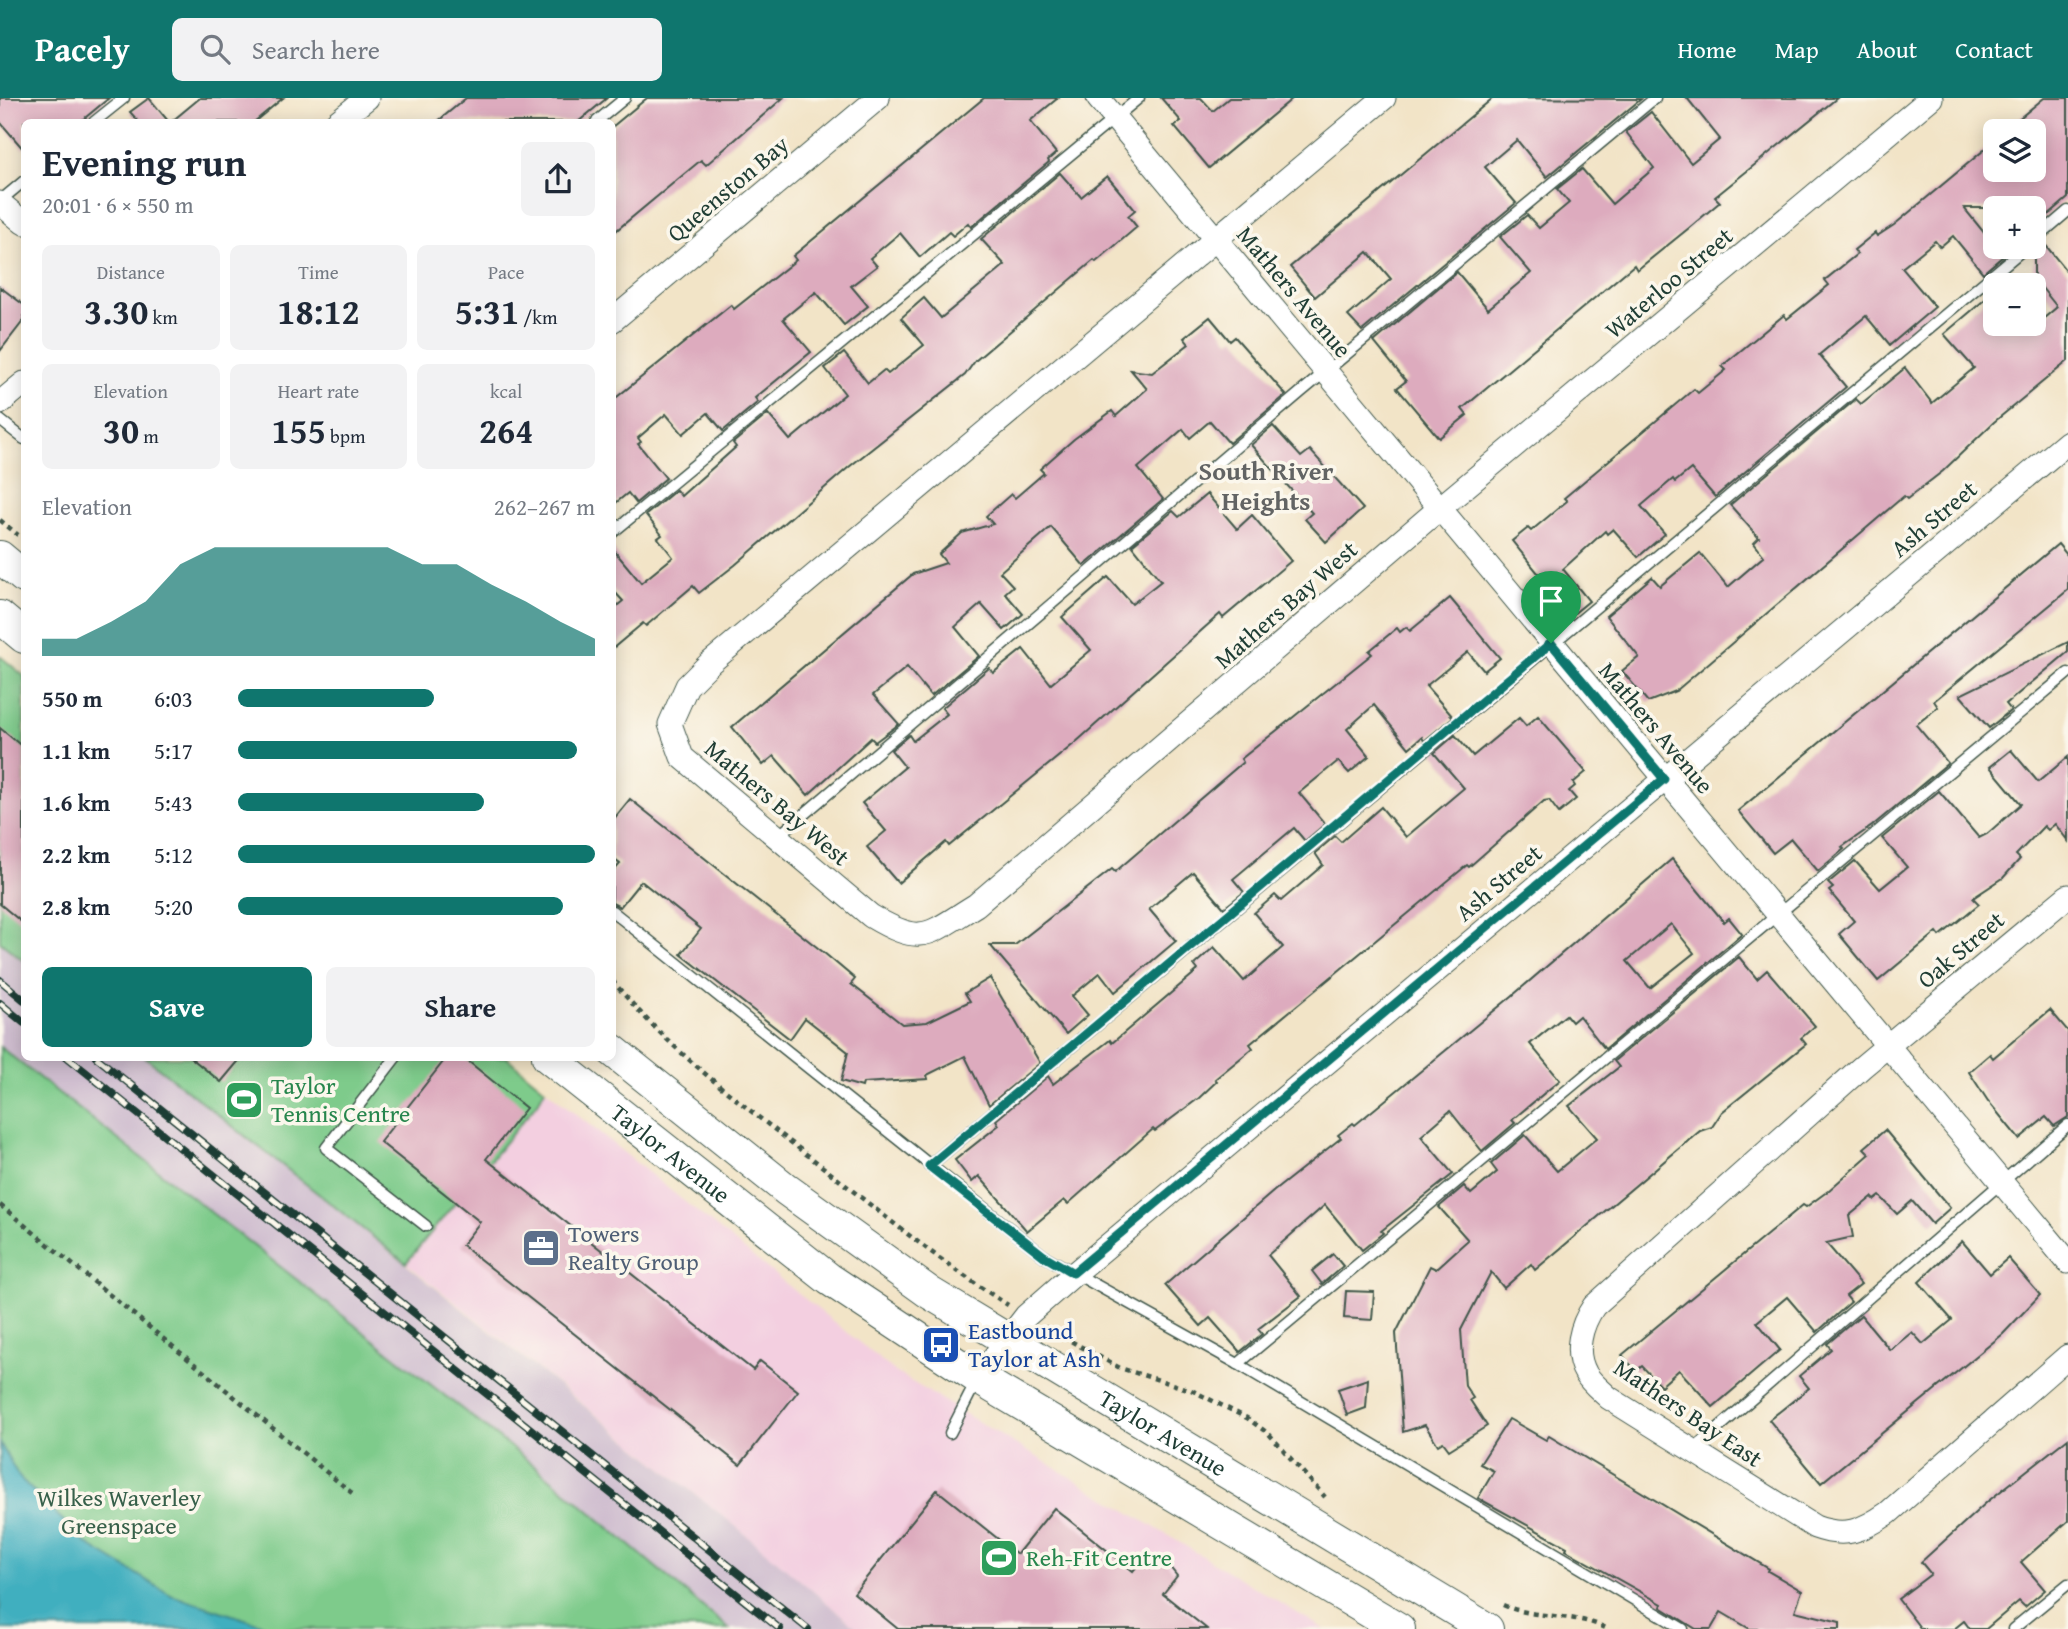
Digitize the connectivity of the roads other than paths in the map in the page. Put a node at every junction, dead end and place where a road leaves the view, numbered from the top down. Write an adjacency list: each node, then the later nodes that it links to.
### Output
1 (124, 98): 11 (lane)
2 (367, 98): 12 (street)
3 (625, 98): 13 (lane)
4 (878, 98): 21 (street, Queenston Bay)
5 (1098, 98): 10 (street, Mathers Avenue)
6 (1139, 98): 10 (lane)
7 (1384, 98): 19 (street, Mathers Bay West)
8 (1656, 98): 22 (lane)
9 (1931, 98): 28 (street, Waterloo Street)
10 (1115, 118): 19 (street, Mathers Avenue); 29 (lane)
11 (98, 119)
12 (341, 119)
13 (600, 119)
14 (21, 184): 15 (lane)
15 (0, 202): 17 (street)
16 (2068, 211): 18 (lane)
17 (21, 220)
18 (2046, 230)
19 (1215, 238): 22 (street, Mathers Avenue); 37 (street, Mathers Bay West)
20 (2012, 259): 34 (lane)
21 (616, 318)
22 (1326, 372): 28 (street, Mathers Avenue); 37 (lane)
23 (21, 386): 24 (street)
24 (0, 403)
25 (0, 420): 26 (lane)
26 (21, 437)
27 (2068, 442): 36 (street, Ash Street)
28 (1440, 509): 34 (street, Mathers Avenue); 37 (street, Mathers Bay West)
29 (616, 530)
30 (0, 557): 31 (main road)
31 (21, 574)
32 (0, 617): 33 (main road)
33 (21, 634)
34 (1551, 643): 36 (street, Mathers Avenue); 46 (lane)
35 (2068, 673): 40 (lane)
36 (1664, 779): 40 (street, Mathers Avenue); 50 (street, Ash Street)
37 (776, 838)
38 (2068, 896): 41 (street, Oak Street)
39 (616, 915): 46 (lane)
40 (1778, 915): 41 (street, Mathers Avenue); 53 (lane)
41 (1887, 1046): 47 (street, Mathers Avenue); 56 (street, Mathers Bay East)
42 (616, 1053): 51 (main road, Taylor Avenue)
43 (393, 1061): 48 (lane)
44 (553, 1061): 54 (main road, Taylor Avenue)
45 (2068, 1125): 47 (lane)
46 (929, 1166): 50 (lane)
47 (2000, 1181): 49 (street, Mathers Avenue); 56 (lane)
48 (426, 1226)
49 (2068, 1262)
50 (1073, 1273): 51 (street, Ash Street); 53 (lane)
51 (1017, 1328): 54 (street, Ash Street); 58 (main road, Taylor Avenue)
52 (2068, 1356): 56 (street, Mathers Bay East)
53 (1238, 1364): 60 (lane)
54 (978, 1378): 55 (lane); 59 (main road, Taylor Avenue)
55 (950, 1433)
56 (1693, 1450)
57 (2068, 1584): 61 (lane)
58 (1493, 1616)
59 (1399, 1629)
60 (1683, 1629)
61 (2013, 1629)

